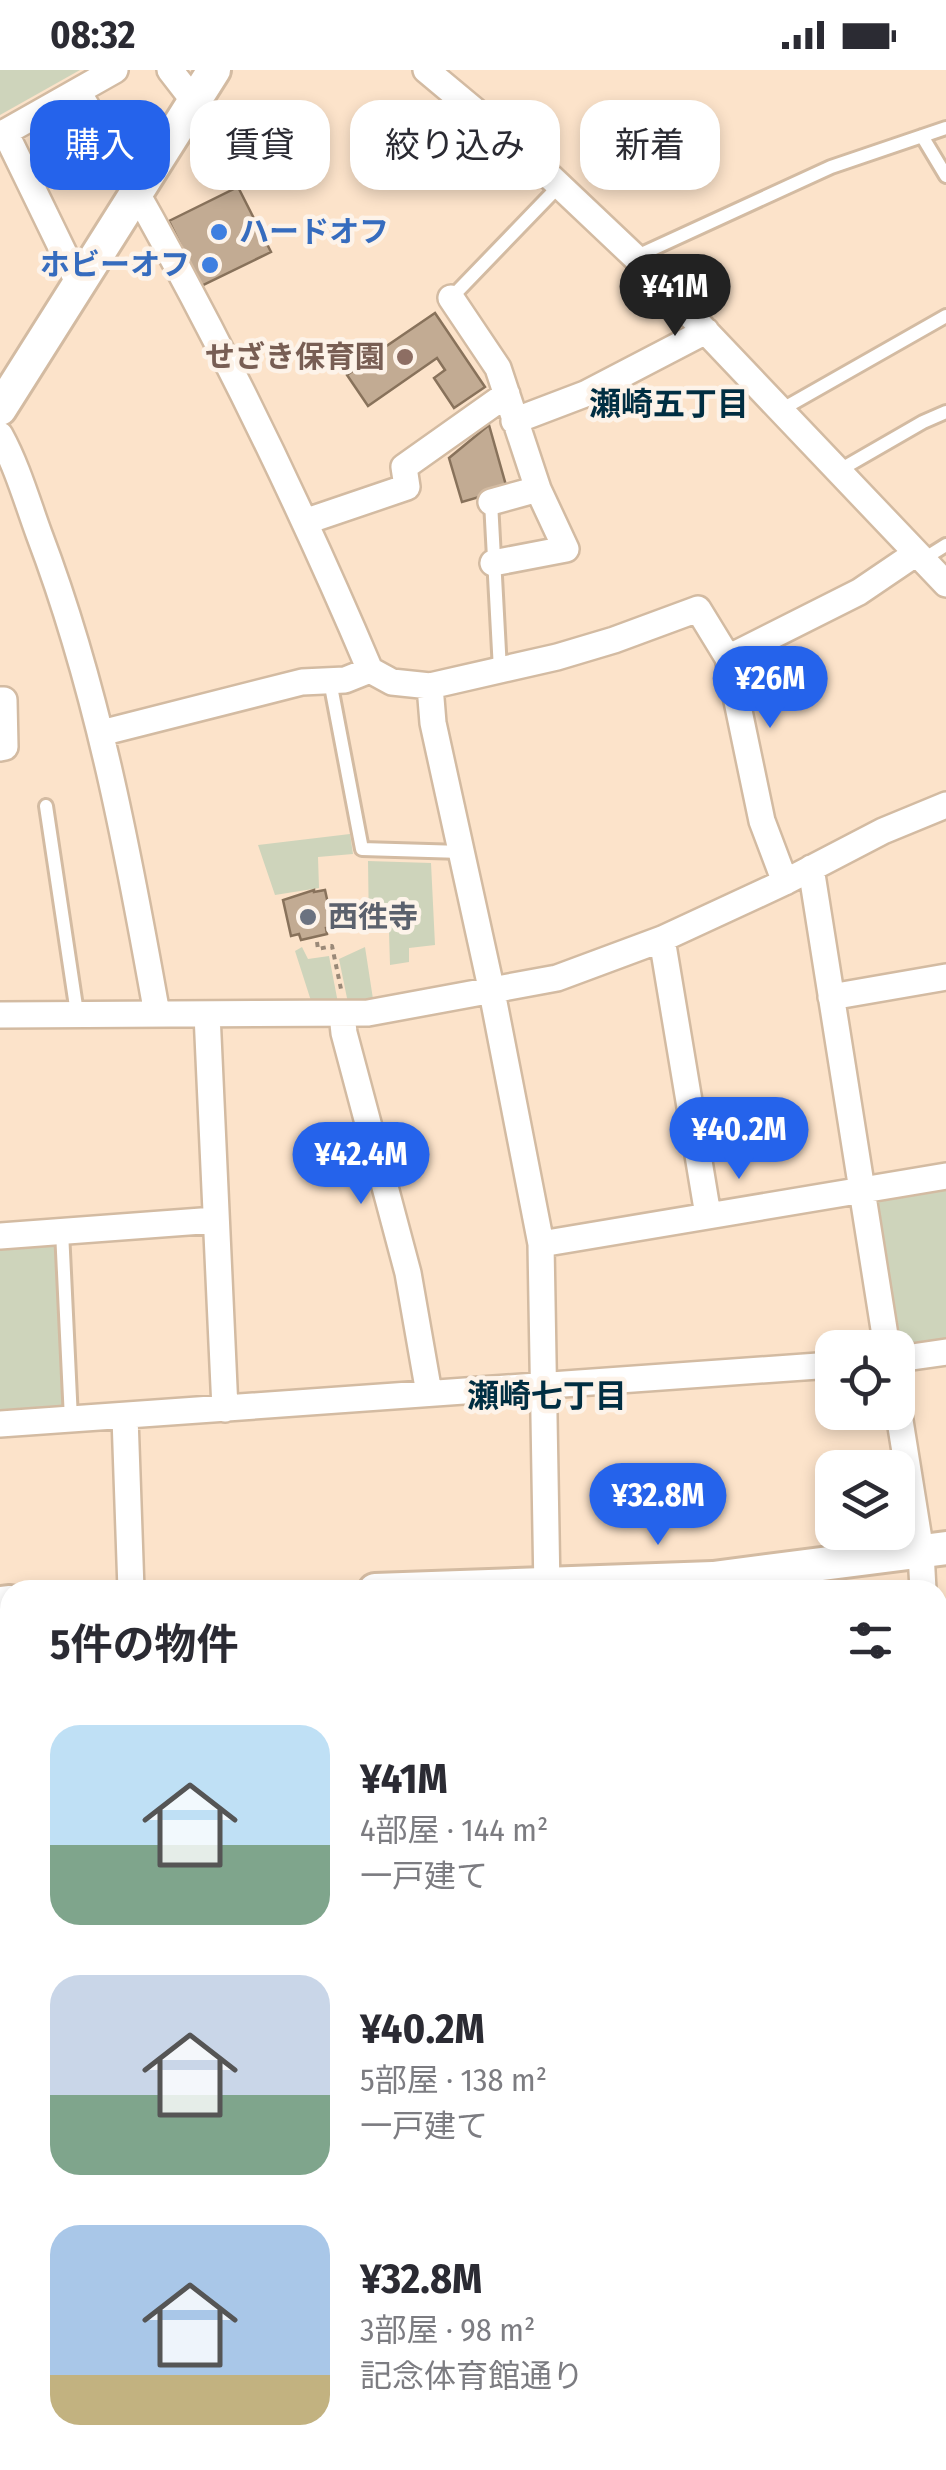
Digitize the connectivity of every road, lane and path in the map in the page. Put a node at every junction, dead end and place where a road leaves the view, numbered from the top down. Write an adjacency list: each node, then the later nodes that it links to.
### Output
1 (115, 70): 5 (street)
2 (170, 70): 6 (street)
3 (214, 70): 7 (street)
4 (426, 70): 8 (street)
5 (78, 92): 11 (street); 16 (street)
6 (193, 100)
7 (195, 100)
8 (462, 100)
9 (190, 108): 16 (street)
10 (946, 128): 12 (lane)
11 (2, 134): 18 (street)
12 (922, 136): 13 (lane); 17 (lane)
13 (946, 176)
14 (560, 188): 17 (street)
15 (554, 190): 19 (lane)
16 (138, 192): 18 (street); 31 (street)
17 (636, 257): 21 (street)
18 (78, 282): 23 (street)
19 (451, 298): 22 (street)
20 (946, 316): 24 (lane)
21 (706, 331): 24 (street); 26 (street)
22 (507, 394): 26 (street); 31 (street)
23 (0, 408)
24 (779, 411): 28 (street)
25 (946, 412): 28 (lane)
26 (514, 421): 29 (street)
27 (0, 435): 42 (street)
28 (838, 471): 33 (street)
29 (538, 489): 30 (street); 34 (street)
30 (491, 502): 34 (lane)
31 (307, 521): 37 (street)
32 (946, 545): 33 (lane)
33 (919, 557): 35 (street); 36 (street)
34 (493, 563): 38 (lane)
35 (946, 584)
36 (728, 658): 38 (street); 48 (street)
37 (370, 670): 39 (street); 40 (street)
38 (500, 670): 40 (street)
39 (330, 681): 42 (street); 46 (lane)
40 (430, 686): 46 (street)
41 (0, 700): 43 (street)
42 (101, 733): 55 (street)
43 (0, 748)
44 (946, 805): 47 (street)
45 (46, 806): 54 (lane)
46 (462, 852): 52 (street)
47 (811, 868): 48 (street); 53 (street)
48 (785, 882): 49 (street)
49 (662, 939): 52 (street); 61 (street)
50 (317, 942): 57 (path)
51 (946, 977): 53 (street)
52 (492, 992): 57 (street); 65 (street)
53 (831, 996): 60 (street)
54 (76, 1013): 55 (street); 58 (street)
55 (157, 1014): 56 (street)
56 (207, 1014): 57 (street); 62 (street)
57 (344, 1014): 71 (street)
58 (0, 1015)
59 (946, 1176): 60 (street)
60 (861, 1190): 61 (street); 66 (street)
61 (708, 1215): 65 (street)
62 (215, 1220): 63 (street); 72 (street)
63 (62, 1231): 64 (street); 74 (lane)
64 (0, 1236)
65 (540, 1244): 70 (street)
66 (885, 1330)
67 (946, 1352): 68 (street)
68 (915, 1357)
69 (815, 1366): 70 (street)
70 (544, 1386): 71 (street); 79 (street)
71 (430, 1394): 72 (street)
72 (224, 1409): 73 (street)
73 (126, 1417): 74 (street); 78 (street)
74 (71, 1420): 75 (street)
75 (0, 1424)
76 (904, 1430): 77 (street)
77 (934, 1550): 80 (street); 81 (street)
78 (131, 1580)
79 (547, 1580)
80 (740, 1580)
81 (926, 1580)

